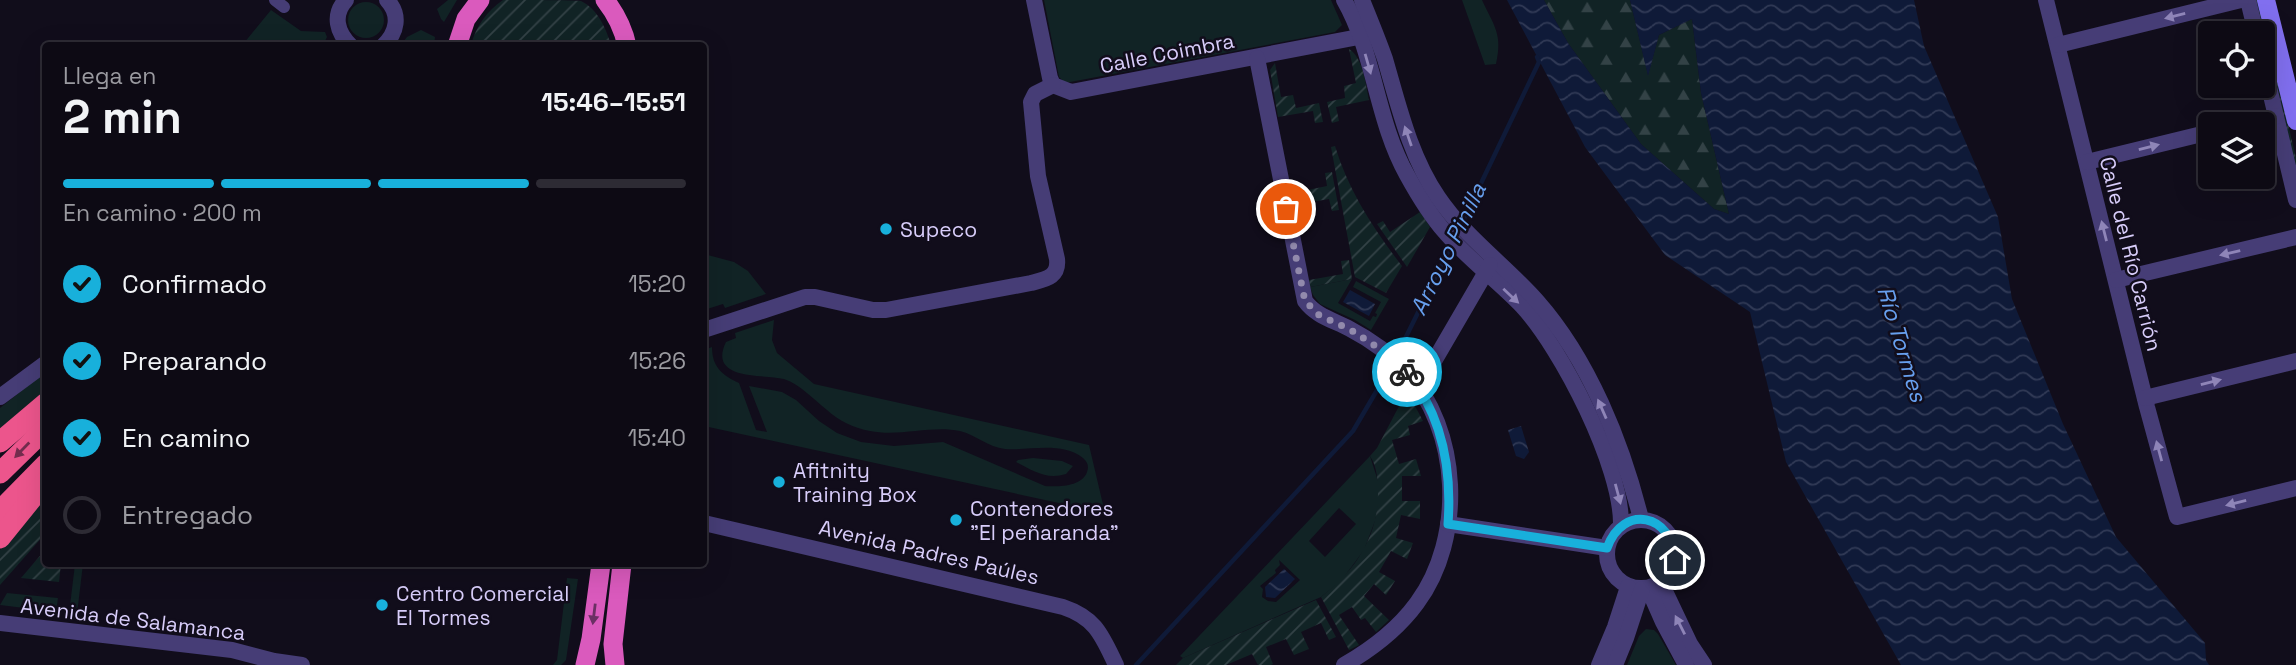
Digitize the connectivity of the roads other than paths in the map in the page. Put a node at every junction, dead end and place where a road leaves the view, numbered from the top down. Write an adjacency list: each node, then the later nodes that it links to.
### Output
1 (387, 0): 17 (street)
2 (480, 0): 18 (highway)
3 (605, 0): 15 (highway)
4 (625, 0): 15 (highway)
5 (1034, 0): 21 (street)
6 (1344, 0): 14 (street)
7 (1362, 0): 14 (street)
8 (2046, 0): 19 (street, Calle del Río Carrión)
9 (2241, 0): 19 (street, one-way to 19)
10 (2248, 0): 13 (street)
11 (2266, 0): 24 (main road)
12 (344, 1): 16 (street)
13 (2253, 21)
14 (1368, 35): 20 (street, Calle Coimbra); 28 (street)
15 (625, 38)
16 (347, 42)
17 (386, 42)
18 (458, 42)
19 (2058, 45): 26 (street, Calle del Río Carrión)
20 (1257, 58): 21 (street, Calle Coimbra); 35 (street)
21 (1053, 85): 32 (street)
22 (2272, 98): 23 (street)
23 (2276, 116): 27 (street)
24 (2296, 121)
25 (2198, 135): 26 (street, one-way to 25)
26 (2087, 162): 31 (street, Calle del Río Carrión, one-way to 26)
27 (2296, 200)
28 (1450, 225): 30 (street); 30 (street)
29 (2296, 237): 31 (street, one-way to 31)
30 (1490, 265): 35 (street); 46 (street, one-way to 30); 49 (street, one-way to 49)
31 (2116, 280): 37 (street, Calle del Río Carrión)
32 (707, 329)
33 (2296, 361): 37 (street, one-way to 33)
34 (42, 366): 36 (street)
35 (1419, 387): 48 (street)
36 (0, 397)
37 (2145, 398): 44 (street, Calle del Río Carrión, one-way to 37)
38 (42, 405): 40 (highway)
39 (42, 432): 42 (highway, one-way to 42)
40 (0, 442)
41 (42, 468): 45 (highway)
42 (0, 473)
43 (42, 486): 50 (highway)
44 (2296, 488)
45 (0, 511)
46 (1640, 519): 49 (street); 54 (street)
47 (707, 524): 65 (street, Avenida Padres Paúles)
48 (1448, 524): 51 (street); 66 (street)
49 (1621, 525): 51 (street)
50 (0, 538)
51 (1607, 548): 54 (street)
52 (601, 567): 62 (highway, one-way to 62)
53 (622, 567): 64 (highway)
54 (1645, 587): 55 (street); 57 (street); 67 (street); 70 (street, one-way to 54)
55 (1662, 622): 57 (street); 69 (street)
56 (0, 623): 58 (street, Avenida de Salamanca)
57 (1631, 625): 68 (street)
58 (232, 650): 59 (street, Avenida de Salamanca); 60 (street)
59 (272, 663): 61 (street, Avenida de Salamanca)
60 (241, 665)
61 (302, 665)
62 (586, 665): 63 (highway)
63 (607, 665)
64 (615, 665)
65 (1116, 665)
66 (1344, 665)
67 (1598, 665)
68 (1615, 665)
69 (1686, 665)
70 (1704, 665)

